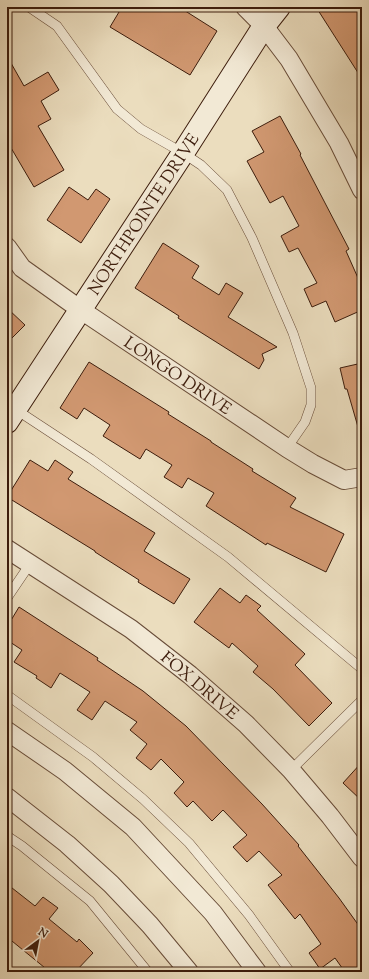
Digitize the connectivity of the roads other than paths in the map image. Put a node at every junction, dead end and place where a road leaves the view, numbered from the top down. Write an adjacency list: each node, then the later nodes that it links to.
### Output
1 (29, 7): 5 (lane)
2 (245, 7): 4 (street)
3 (279, 7): 4 (street, NORTHPOINTE DRIVE)
4 (264, 26): 5 (street, NORTHPOINTE DRIVE); 6 (street)
5 (183, 153): 8 (street, NORTHPOINTE DRIVE); 10 (lane)
6 (362, 190)
7 (7, 247): 8 (street, LONGO DRIVE)
8 (81, 310): 9 (street, NORTHPOINTE DRIVE); 10 (street, LONGO DRIVE)
9 (10, 412): 15 (lane)
10 (287, 448): 11 (street, LONGO DRIVE)
11 (362, 477)
12 (7, 549): 13 (street, FOX DRIVE)
13 (30, 564): 14 (lane); 19 (street, FOX DRIVE)
14 (7, 598)
15 (362, 669)
16 (7, 694): 26 (lane)
17 (362, 700): 19 (lane)
18 (7, 732): 25 (street)
19 (291, 770): 22 (street, FOX DRIVE)
20 (7, 797): 24 (street)
21 (7, 836): 23 (lane)
22 (362, 858)
23 (148, 972)
24 (189, 972)
25 (257, 972)
26 (290, 972)

